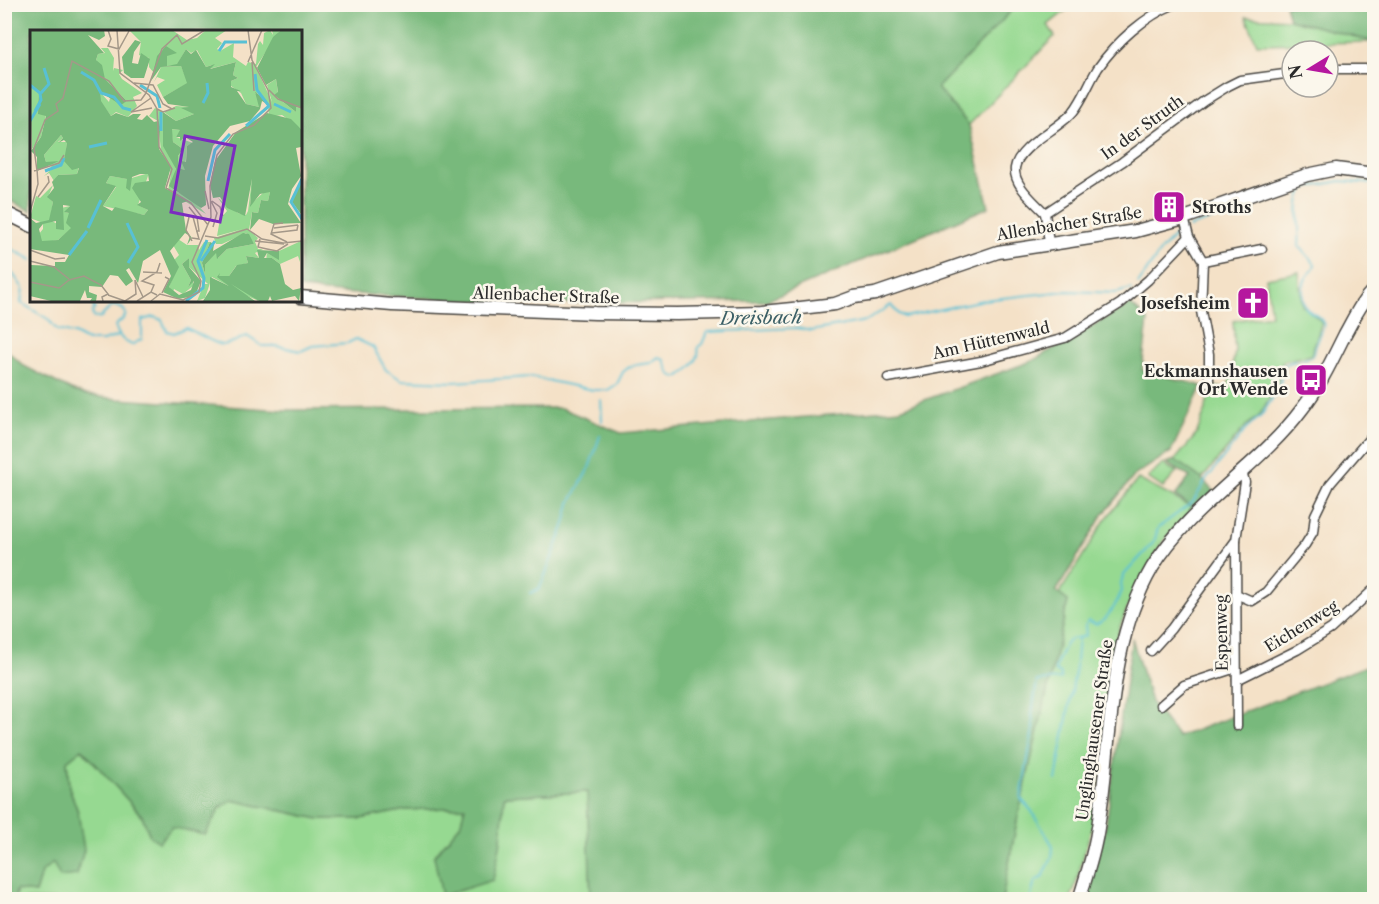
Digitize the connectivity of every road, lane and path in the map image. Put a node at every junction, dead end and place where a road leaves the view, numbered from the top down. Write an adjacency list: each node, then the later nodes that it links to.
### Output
1 (1175, 4): 7 (street)
2 (1340, 69): 3 (street)
3 (1374, 69)
4 (1280, 75): 7 (street, In der Struth)
5 (1374, 174): 9 (main road, Allenbacher Straße)
6 (4, 212): 8 (main road)
7 (1045, 213): 10 (street)
8 (30, 225)
9 (1186, 228): 10 (main road, Allenbacher Straße); 12 (street); 15 (street, Am Hüttenwald)
10 (1049, 243): 14 (main road, Allenbacher Straße)
11 (1262, 249): 12 (street)
12 (1203, 261): 16 (street)
13 (1374, 289): 18 (main road, Unglinghausener Straße)
14 (302, 297)
15 (888, 378)
16 (1209, 383)
17 (1374, 433): 21 (street)
18 (1242, 471): 19 (street, Espenweg); 27 (main road, Unglinghausener Straße)
19 (1236, 540): 21 (street, Espenweg); 22 (street)
20 (1374, 590): 24 (street, Eichenweg)
21 (1236, 594): 23 (street, Espenweg)
22 (1151, 651)
23 (1236, 668): 24 (street, Espenweg); 25 (street)
24 (1237, 680): 26 (street, Espenweg)
25 (1161, 705)
26 (1237, 726)
27 (1079, 900)

